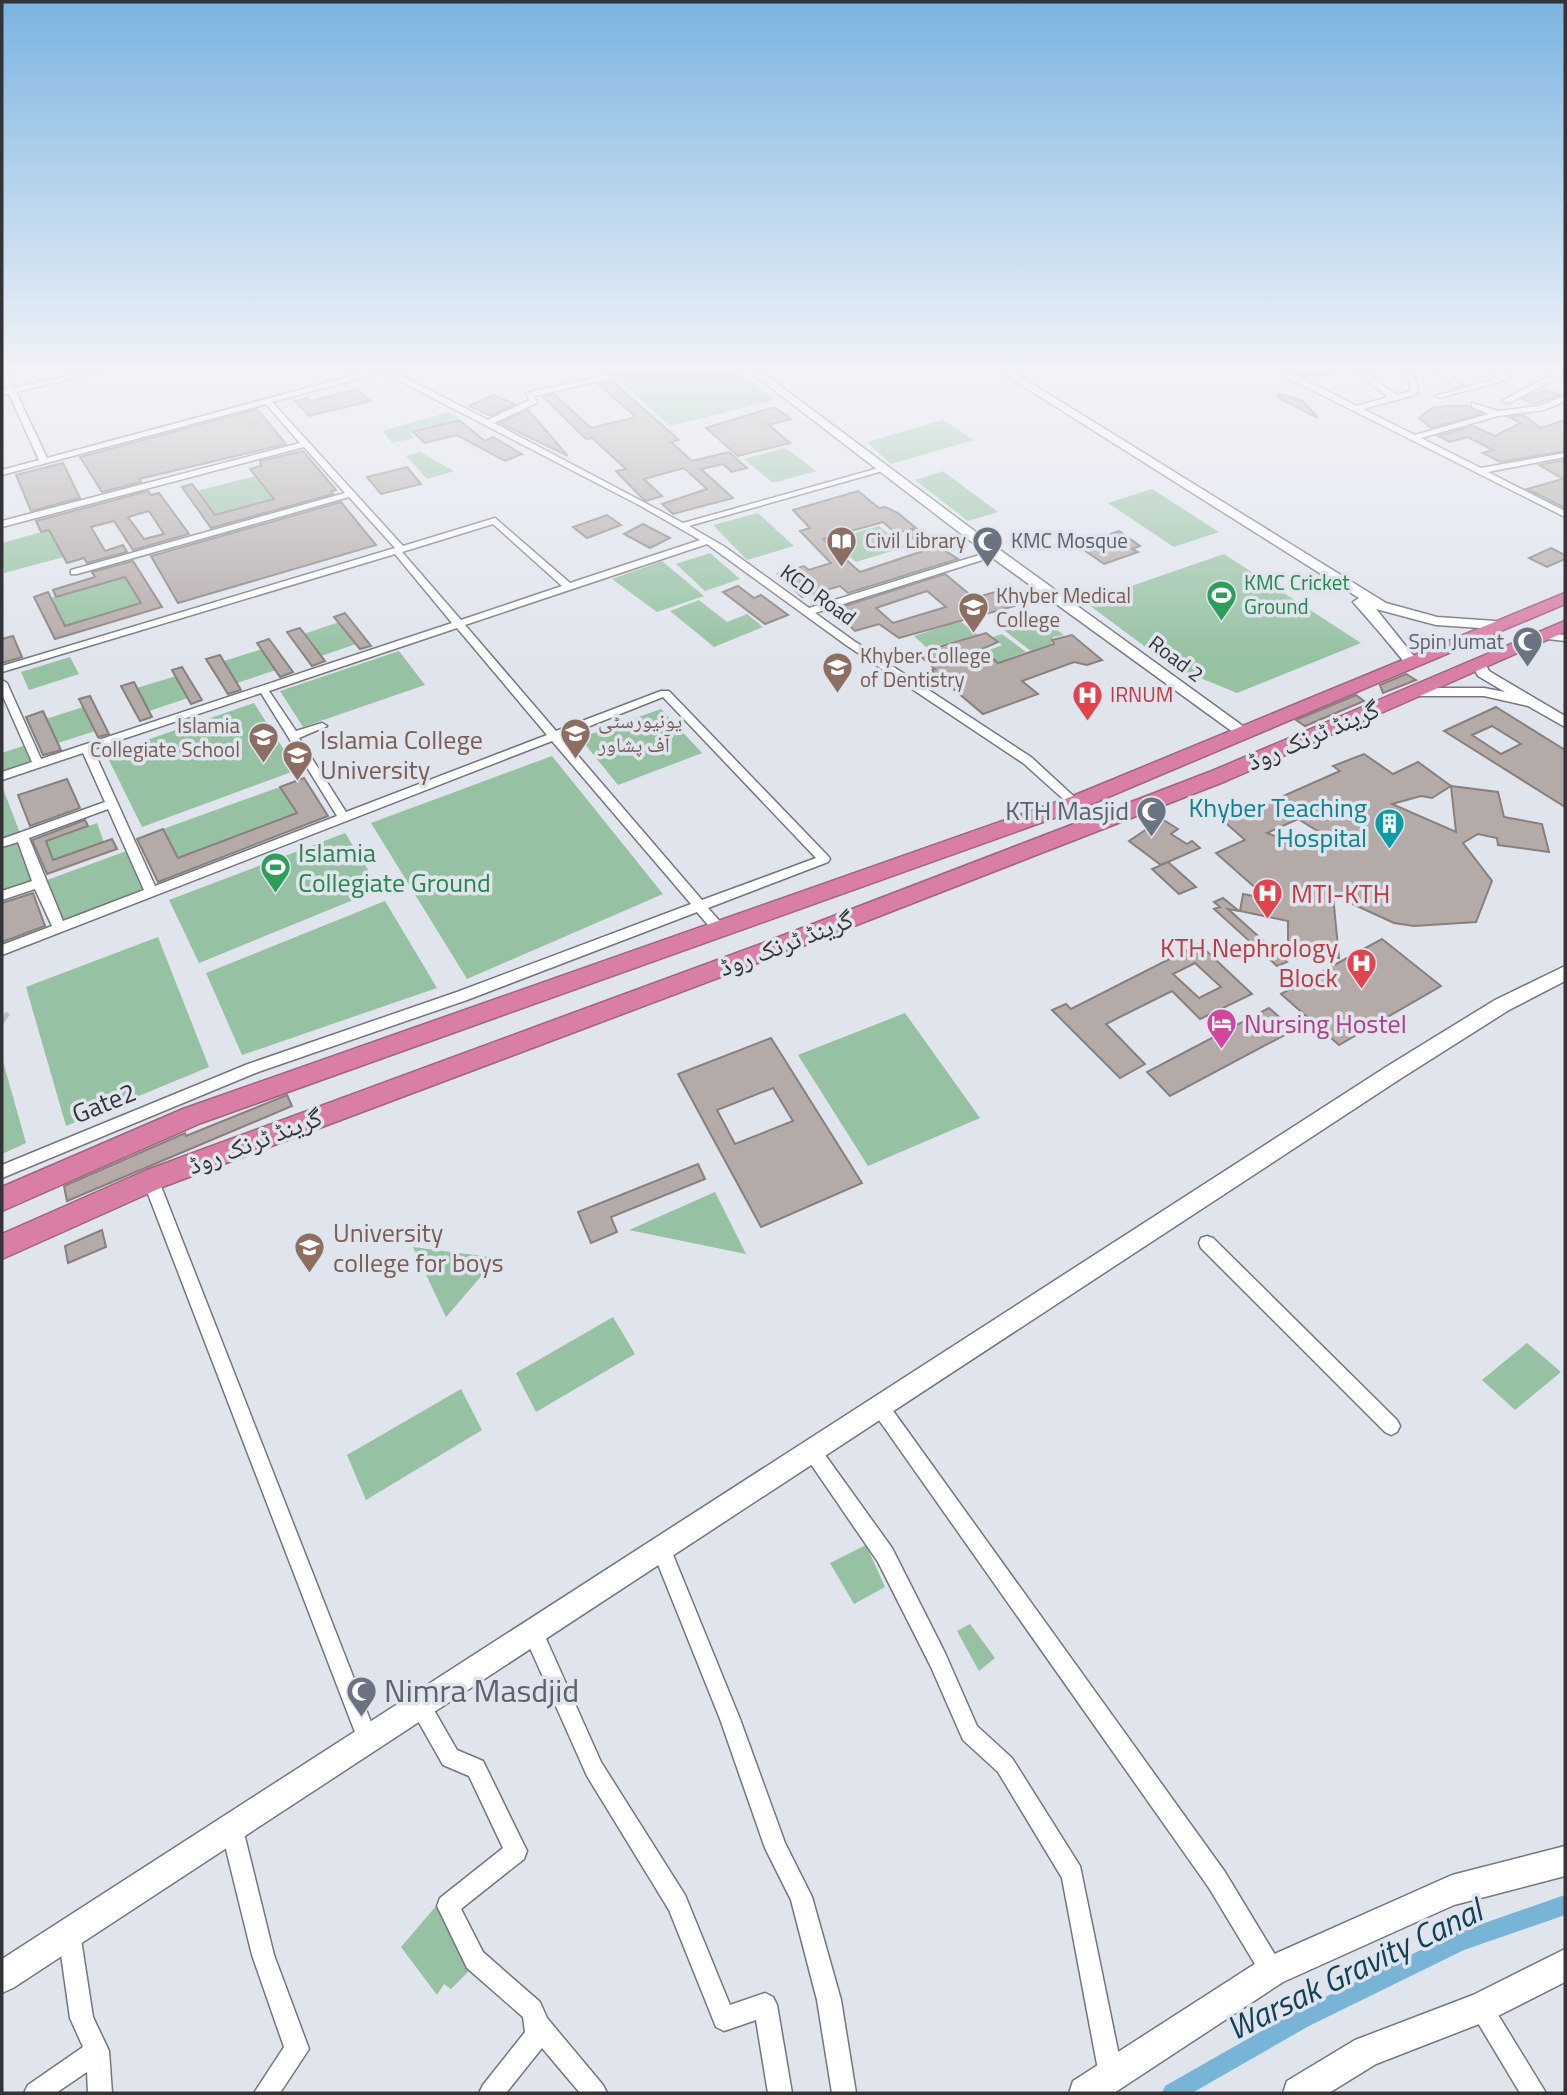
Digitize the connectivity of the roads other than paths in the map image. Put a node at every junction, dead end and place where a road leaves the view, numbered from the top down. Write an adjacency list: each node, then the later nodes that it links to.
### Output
1 (33, 465): 12 (street)
2 (227, 465): 15 (street)
3 (325, 465): 13 (street)
4 (565, 465): 16 (street, KCD Road)
5 (879, 465): 10 (street, Road 2)
6 (1139, 465): 21 (street)
7 (1152, 465): 21 (street)
8 (1468, 465): 11 (street)
9 (1513, 465): 11 (street)
10 (883, 468): 16 (street); 19 (street, Road 2)
11 (1480, 471): 14 (street)
12 (2, 473)
13 (351, 494): 18 (street); 20 (street)
14 (1565, 514)
15 (2, 524)
16 (681, 526): 17 (street, KCD Road)
17 (707, 541): 22 (street); 24 (street, KCD Road)
18 (398, 550): 22 (street); 25 (street); 32 (street)
19 (995, 553): 24 (street); 39 (street, Road 2)
20 (74, 572)
21 (1330, 578): 26 (street); 30 (street)
22 (570, 588): 25 (street)
23 (1565, 598): 26 (highway, گرینڈ ٹرنک روڈ)
24 (810, 611): 45 (street, KCD Road)
25 (460, 623): 34 (street); 41 (street)
26 (1495, 625): 30 (highway, گرینڈ ٹرنک روڈ)
27 (1565, 626): 28 (highway, گرینڈ ٹرنک روڈ)
28 (1543, 636): 29 (street); 31 (highway, گرینڈ ٹرنک روڈ)
29 (1565, 638)
30 (1410, 660): 39 (highway, گرینڈ ٹرنک روڈ)
31 (1479, 664): 35 (highway, گرینڈ ٹرنک روڈ); 36 (street)
32 (2, 669)
33 (2, 683): 43 (street)
34 (263, 689): 40 (street); 42 (street)
35 (1418, 692): 36 (street); 54 (highway, گرینڈ ٹرنک روڈ)
36 (1533, 703): 37 (street)
37 (1565, 722)
38 (322, 726): 40 (street)
39 (1236, 735): 45 (highway, گرینڈ ٹرنک روڈ)
40 (293, 736): 47 (street)
41 (555, 737): 47 (street); 55 (street); 55 (street, Gate2)
42 (87, 748): 43 (street); 46 (street)
43 (38, 764): 44 (street)
44 (2, 776)
45 (1075, 803): 50 (highway, گرینڈ ٹرنک روڈ)
46 (112, 804): 48 (street); 52 (street)
47 (344, 818): 52 (street)
48 (22, 836): 49 (street); 51 (street)
49 (2, 843)
50 (862, 877): 54 (highway); 57 (highway, گرینڈ ٹرنک روڈ)
51 (39, 883): 53 (street); 56 (street)
52 (151, 892): 56 (street)
53 (2, 896)
54 (910, 896): 60 (highway, گرینڈ ٹرنک روڈ)
55 (701, 906): 57 (street); 61 (street, Gate2)
56 (59, 928): 58 (street)
57 (721, 928): 60 (highway); 63 (highway, گرینڈ ٹرنک روڈ)
58 (2, 950)
59 (1565, 973): 66 (street)
60 (687, 981): 62 (highway, گرینڈ ٹرنک روڈ)
61 (2, 1172)
62 (151, 1181): 65 (highway, گرینڈ ٹرنک روڈ); 72 (street)
63 (2, 1199)
64 (1207, 1243): 67 (street)
65 (2, 1247)
66 (880, 1407): 68 (street); 77 (street)
67 (1391, 1426)
68 (812, 1451): 69 (street); 82 (street)
69 (660, 1547): 70 (street); 89 (street)
70 (532, 1630): 71 (street); 88 (street)
71 (420, 1704): 72 (street); 80 (street)
72 (368, 1740): 73 (street)
73 (232, 1829): 75 (street); 85 (street)
74 (1565, 1861): 77 (street)
75 (69, 1933): 78 (street); 81 (street)
76 (1565, 1965): 79 (street)
77 (1272, 1972): 82 (street)
78 (2, 1977)
79 (1481, 2008): 91 (street); 92 (street)
80 (532, 2011): 86 (street); 87 (street)
81 (97, 2051): 83 (street); 84 (street)
82 (1111, 2075): 90 (street)
83 (36, 2093)
84 (100, 2093)
85 (266, 2093)
86 (491, 2093)
87 (595, 2093)
88 (780, 2093)
89 (844, 2093)
90 (1085, 2093)
91 (1299, 2093)
92 (1534, 2093)

